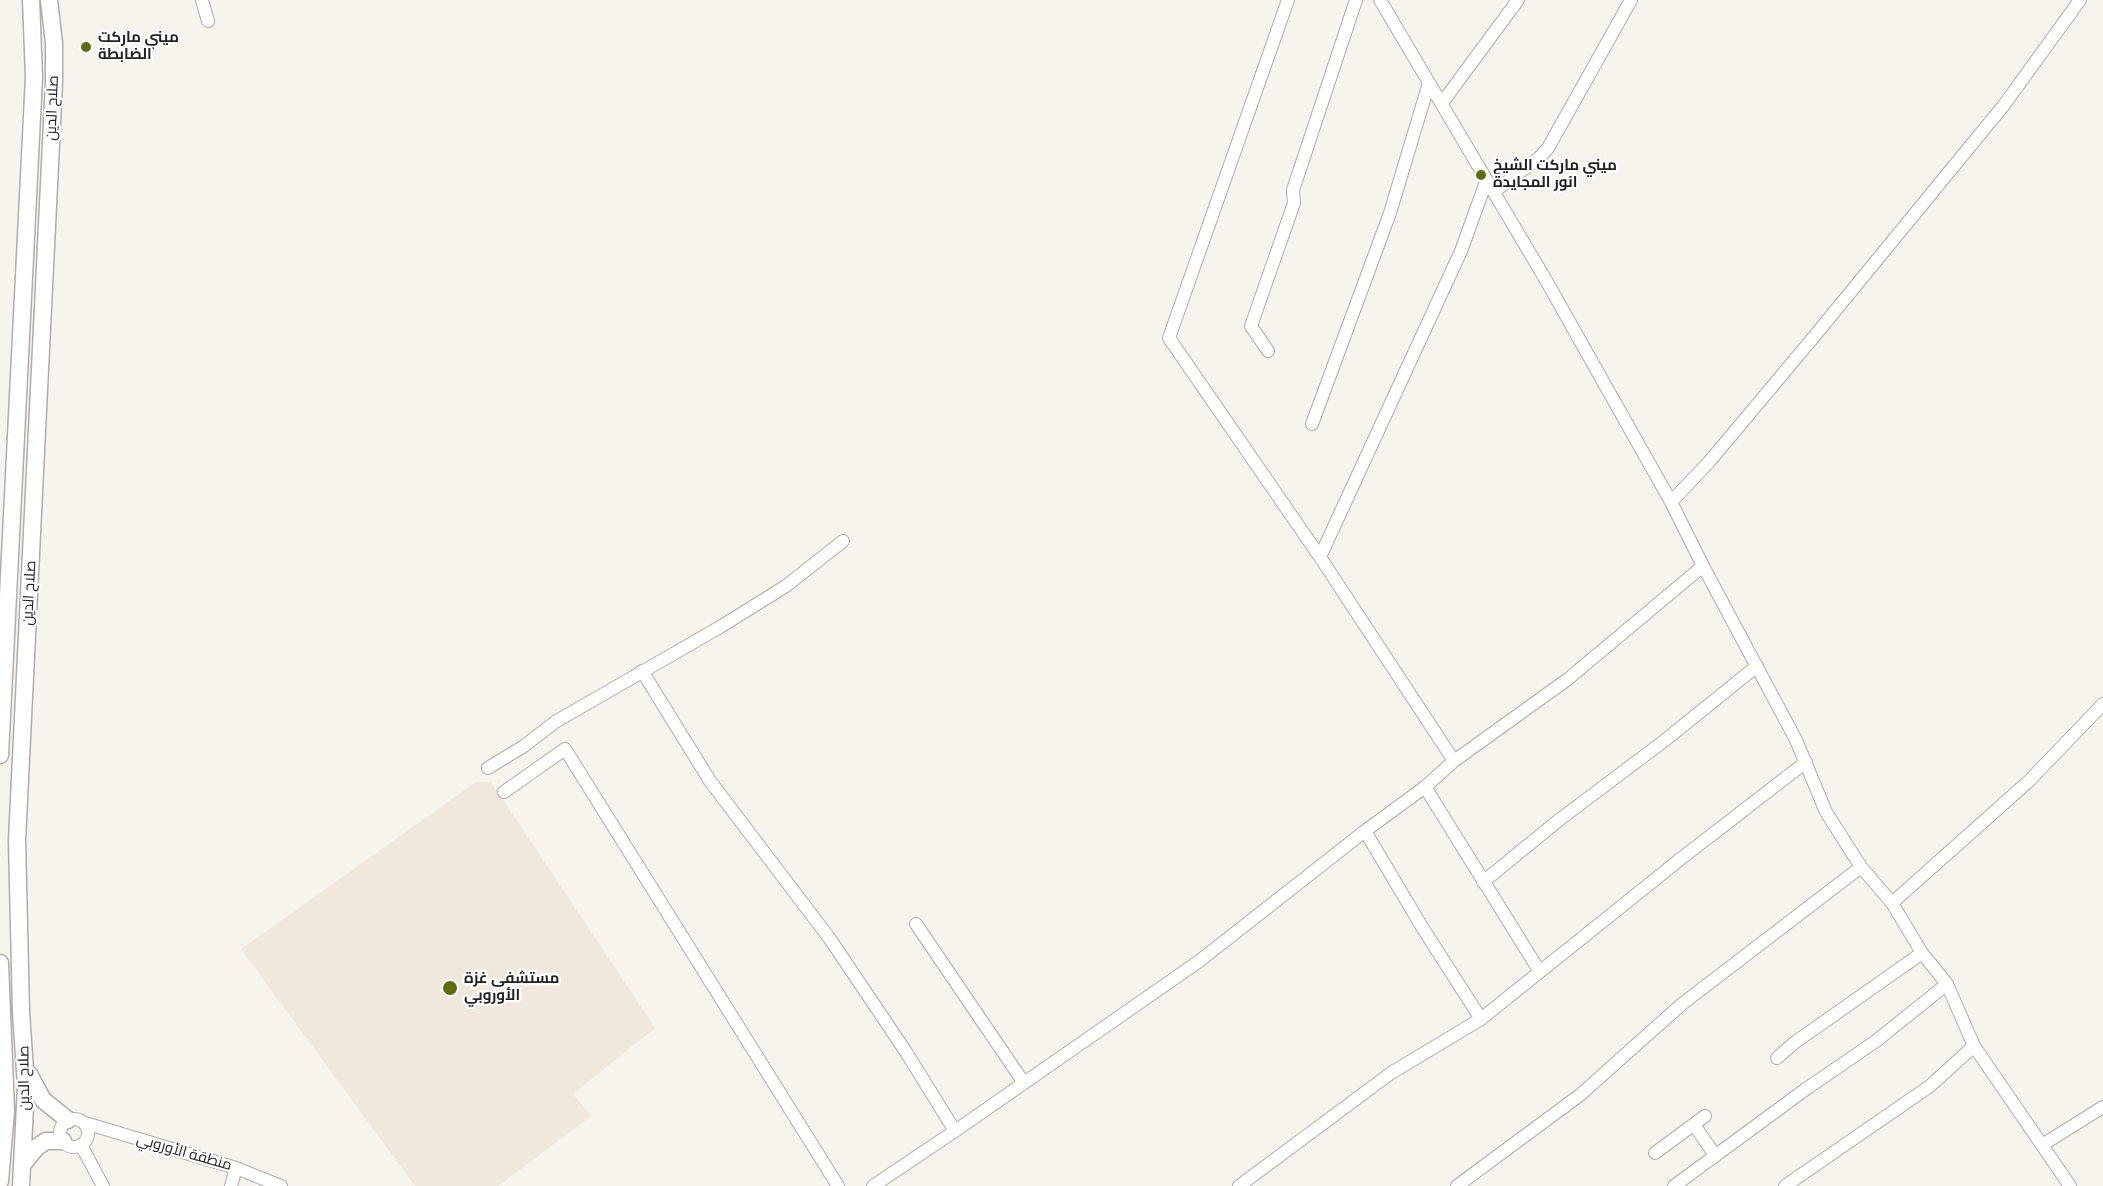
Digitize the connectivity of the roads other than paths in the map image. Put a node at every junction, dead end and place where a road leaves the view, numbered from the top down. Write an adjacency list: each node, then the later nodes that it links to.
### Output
1 (31, 0): 17 (highway, صلاح الدين)
2 (49, 0): 18 (highway, صلاح الدين)
3 (202, 0): 10 (street)
4 (1288, 0): 20 (street)
5 (1356, 0): 14 (street)
6 (1380, 0): 11 (street)
7 (1518, 0): 12 (street)
8 (1631, 0): 13 (street)
9 (2080, 0): 16 (street)
10 (208, 21)
11 (1429, 83): 12 (street); 15 (street)
12 (1442, 103): 13 (street)
13 (1486, 182): 16 (street); 20 (street)
14 (1268, 351)
15 (1312, 424)
16 (1671, 502): 21 (street)
17 (11, 523): 18 (highway); 25 (highway, صلاح الدين)
18 (33, 530): 43 (highway, صلاح الدين)
19 (843, 541): 23 (street)
20 (1320, 557): 26 (street)
21 (1703, 566): 22 (street); 26 (street)
22 (1757, 666): 27 (street); 33 (street)
23 (642, 671): 28 (street); 50 (street)
24 (2103, 704): 34 (street)
25 (0, 755)
26 (1454, 761): 29 (street)
27 (1806, 762): 32 (street); 38 (street)
28 (488, 768)
29 (1425, 787): 31 (street); 33 (street)
30 (504, 792): 63 (street)
31 (1365, 831): 40 (street); 44 (street)
32 (1861, 867): 34 (street); 66 (street)
33 (1483, 882): 38 (street)
34 (1892, 903): 36 (street)
35 (916, 924): 44 (street)
36 (1922, 953): 39 (street); 42 (street)
37 (0, 963): 58 (highway, صلاح الدين)
38 (1540, 972): 40 (street)
39 (1947, 984): 41 (street); 55 (street)
40 (1481, 1019): 65 (street)
41 (1974, 1046): 53 (street); 68 (street)
42 (1777, 1058)
43 (26, 1068): 47 (highway); 56 (highway, صلاح الدين)
44 (1024, 1083): 50 (street)
45 (2103, 1107): 53 (street)
46 (1706, 1116): 49 (street)
47 (68, 1120): 48 (street); 51 (street)
48 (85, 1123): 52 (street); 57 (street, منطقة الأوروبي)
49 (1694, 1125): 54 (street); 55 (street)
50 (955, 1131): 64 (street)
51 (63, 1141): 52 (street); 56 (highway)
52 (81, 1145): 60 (street)
53 (2042, 1145): 69 (street)
54 (1655, 1153)
55 (1715, 1155): 67 (street)
56 (23, 1164): 59 (highway, صلاح الدين)
57 (236, 1168): 61 (street); 62 (street, منطقة الأوروبي)
58 (0, 1181)
59 (21, 1186)
60 (103, 1186)
61 (231, 1186)
62 (281, 1186)
63 (838, 1186)
64 (873, 1186)
65 (1239, 1186)
66 (1457, 1186)
67 (1674, 1186)
68 (1785, 1186)
69 (2070, 1186)

